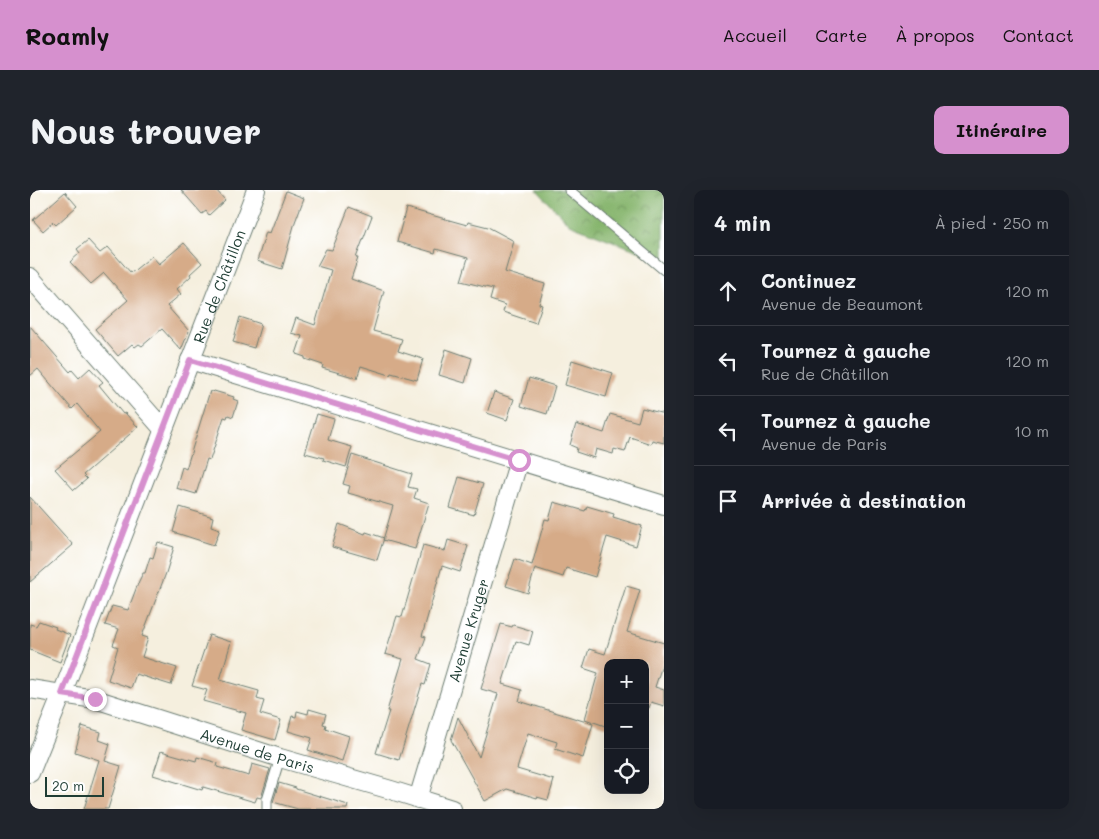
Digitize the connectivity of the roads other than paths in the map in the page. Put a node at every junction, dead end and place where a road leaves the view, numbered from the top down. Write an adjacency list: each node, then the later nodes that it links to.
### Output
1 (256, 190): 5 (street, Rue de Châtillon)
2 (569, 190): 3 (lane)
3 (664, 270)
4 (30, 277): 6 (street)
5 (190, 360): 6 (street, Rue de Châtillon); 7 (street)
6 (163, 429): 10 (street, Rue de Châtillon)
7 (519, 460): 8 (street); 13 (street, Avenue Kruger)
8 (664, 505)
9 (30, 688): 10 (street, Avenue de Paris)
10 (62, 694): 11 (street, Avenue de Paris); 12 (street, Rue de Châtillon)
11 (280, 758): 13 (street, Avenue de Paris); 14 (lane)
12 (30, 774)
13 (418, 799): 15 (street, Avenue de Paris)
14 (267, 809)
15 (452, 809)

